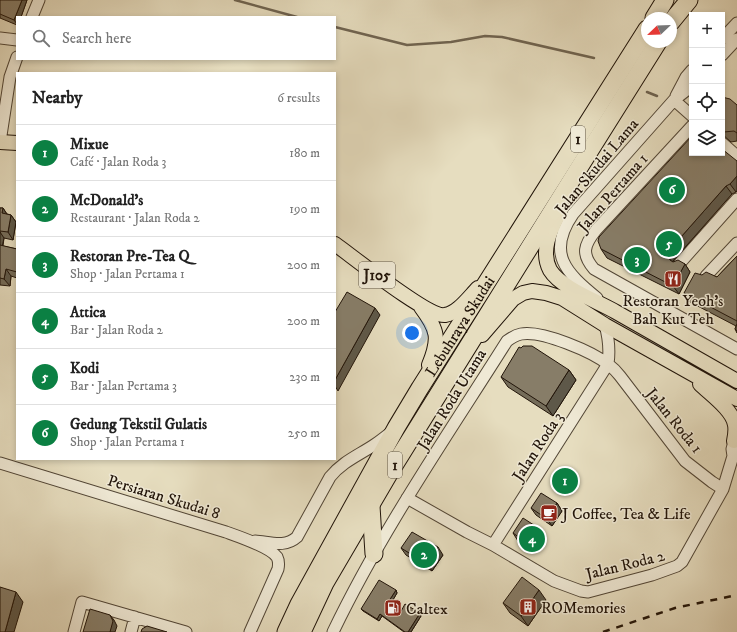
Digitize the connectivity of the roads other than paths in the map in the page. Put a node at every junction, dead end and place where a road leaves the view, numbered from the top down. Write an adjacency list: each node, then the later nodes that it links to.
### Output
1 (39, 0): 8 (street)
2 (665, 0): 5 (highway)
3 (684, 0): 6 (highway)
4 (689, 0): 7 (highway)
5 (658, 12)
6 (677, 12)
7 (677, 15)
8 (32, 16)
9 (737, 23): 10 (street)
10 (725, 36)
11 (0, 38): 14 (street)
12 (641, 39): 32 (highway, Lebuhraya Skudai / 1)
13 (737, 39): 16 (street)
14 (16, 40)
15 (654, 48): 27 (highway, Lebuhraya Skudai / 1)
16 (725, 51)
17 (16, 60): 23 (street)
18 (689, 74): 20 (street, Jalan Skudai Lama)
19 (689, 88): 20 (street, Jalan Skudai Lama)
20 (674, 100): 21 (street); 35 (street, Jalan Skudai Lama)
21 (689, 113)
22 (689, 129): 37 (street, Jalan Pertama 1)
23 (0, 142): 24 (main road)
24 (16, 143)
25 (725, 146): 26 (street)
26 (737, 156)
27 (582, 163): 35 (main road); 38 (highway, Lebuhraya Skudai / 1)
28 (737, 199): 31 (street)
29 (737, 243): 33 (street)
30 (336, 245): 34 (main road, J105)
31 (680, 263)
32 (491, 275): 34 (main road, J105); 42 (highway, Lebuhraya Skudai / 1)
33 (706, 276)
34 (420, 305): 42 (main road, J105)
35 (614, 311): 41 (main road)
36 (604, 325): 38 (main road); 39 (street); 40 (main road)
37 (737, 349)
38 (458, 362): 49 (highway, Lebuhraya Skudai / 1)
39 (608, 364): 47 (street, Jalan Roda 1); 48 (street, Jalan Roda Utama); 51 (street, Jalan Roda 3)
40 (684, 369): 43 (main road); 45 (main road)
41 (735, 379)
42 (420, 388): 44 (highway, Lebuhraya Skudai / 1)
43 (737, 399)
44 (396, 428): 50 (street); 53 (highway, Lebuhraya Skudai / 1)
45 (735, 446): 47 (street, Jalan Roda 2)
46 (0, 463): 50 (street, Persiaran Skudai 8)
47 (723, 488): 51 (street, Jalan Roda 2)
48 (408, 498): 51 (street, Jalan Roda 2); 52 (street, Jalan Roda Utama)
49 (370, 506): 52 (highway); 61 (highway, Lebuhraya Skudai / 1)
50 (249, 540): 58 (street)
51 (493, 545)
52 (374, 554): 62 (street, Jalan Roda Utama)
53 (299, 604): 59 (highway); 60 (highway, Lebuhraya Skudai / 1)
54 (135, 617): 55 (street); 56 (street); 57 (street)
55 (74, 632)
56 (131, 632)
57 (186, 632)
58 (250, 632)
59 (278, 632)
60 (286, 632)
61 (302, 632)
62 (333, 632)

